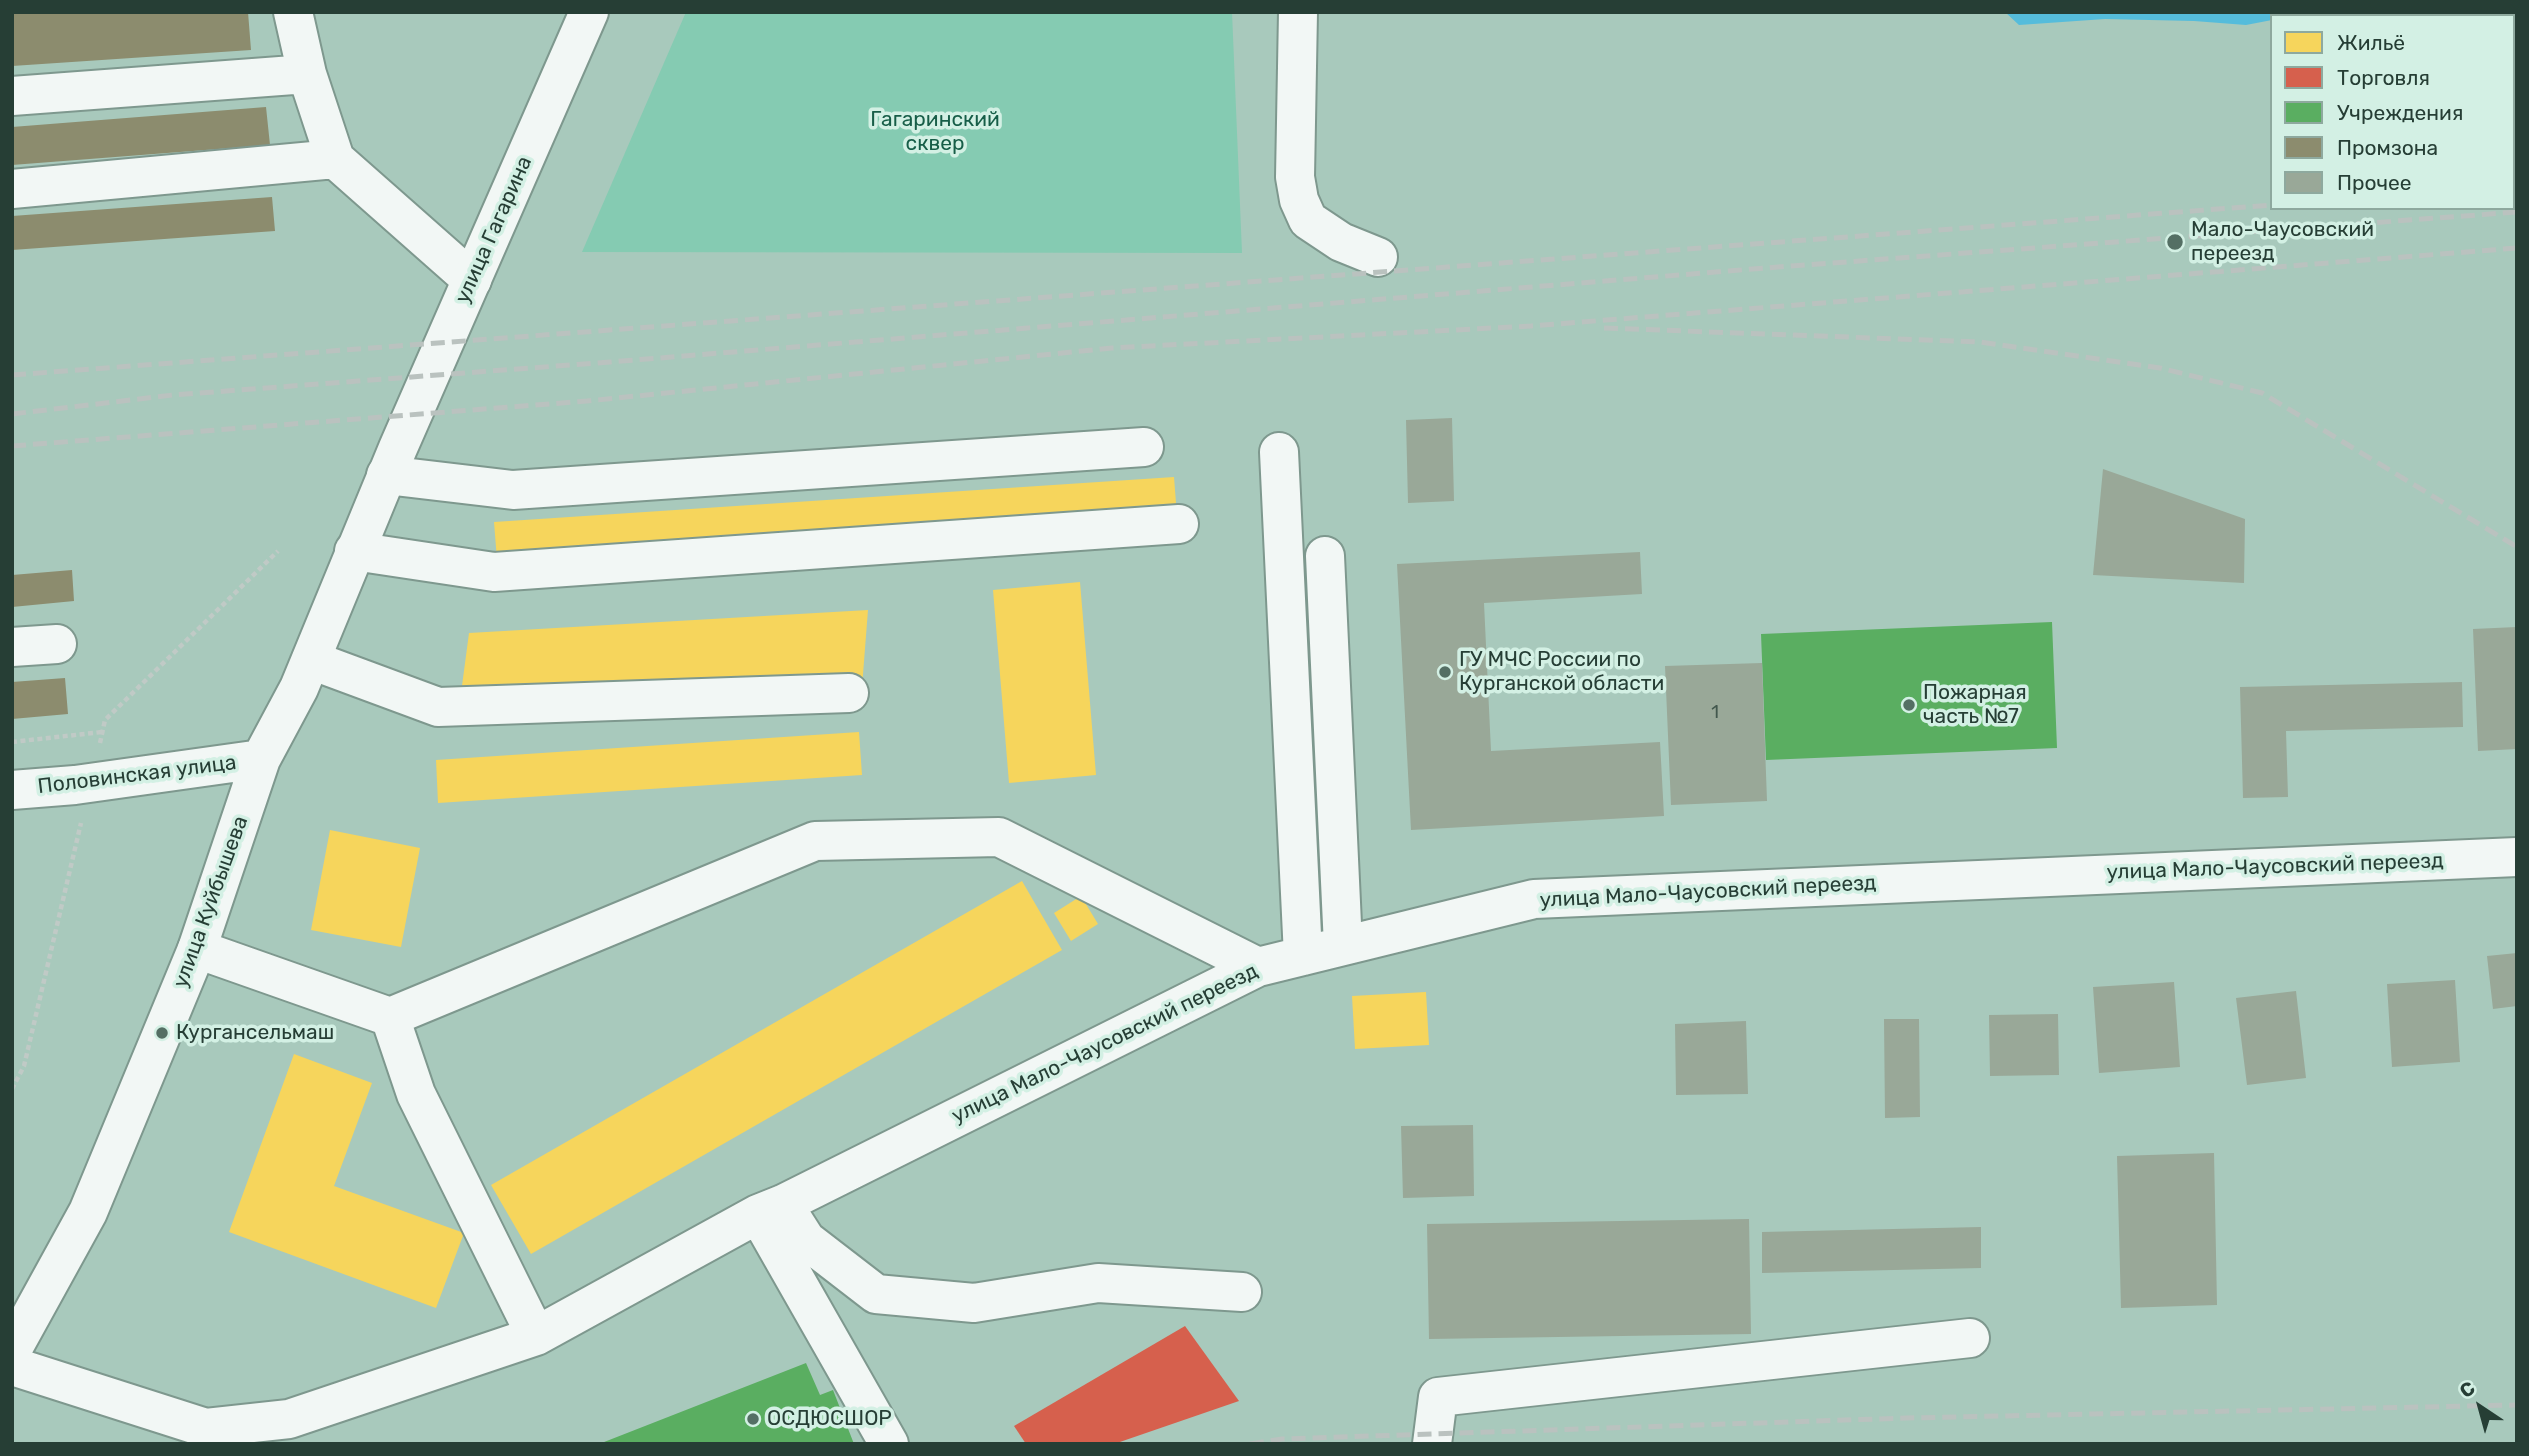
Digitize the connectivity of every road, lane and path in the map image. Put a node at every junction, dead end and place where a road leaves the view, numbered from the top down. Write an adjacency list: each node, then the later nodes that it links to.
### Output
1 (293, 12): 4 (street)
2 (589, 12): 9 (street, улица Гагарина)
3 (1298, 12): 8 (street)
4 (307, 74): 5 (street); 6 (street)
5 (12, 96)
6 (335, 159): 7 (street); 9 (street)
7 (12, 189)
8 (1378, 257)
9 (472, 280): 12 (street, улица Гагарина)
10 (1144, 447): 12 (street)
11 (1279, 452): 27 (street)
12 (392, 462): 14 (street, улица Куйбышева)
13 (1180, 524): 14 (street)
14 (354, 551): 18 (street, улица Куйбышева)
15 (1325, 556): 25 (street)
16 (57, 644): 17 (street)
17 (12, 648)
18 (311, 660): 19 (street); 22 (street, улица Куйбышева)
19 (849, 693)
20 (102, 732): 21 (path)
21 (12, 742)
22 (261, 760): 23 (street, Половинская улица); 26 (street, улица Куйбышева)
23 (12, 790)
24 (2517, 857): 25 (street, улица Мало-Чаусовский переезд)
25 (1343, 946): 27 (street, улица Мало-Чаусовский переезд)
26 (197, 949): 29 (street); 34 (street, улица Куйбышева)
27 (1303, 956): 28 (street, улица Мало-Чаусовский переезд)
28 (1258, 967): 29 (street); 30 (street, улица Мало-Чаусовский переезд)
29 (390, 1017): 32 (street)
30 (770, 1209): 31 (street); 32 (street, улица Мало-Чаусовский переезд); 37 (street)
31 (1242, 1292)
32 (536, 1336): 36 (street, улица Мало-Чаусовский переезд)
33 (1970, 1338): 38 (street)
34 (12, 1350)
35 (12, 1366): 36 (street, улица Мало-Чаусовский переезд)
36 (268, 1433)
37 (888, 1444)
38 (1432, 1444)

